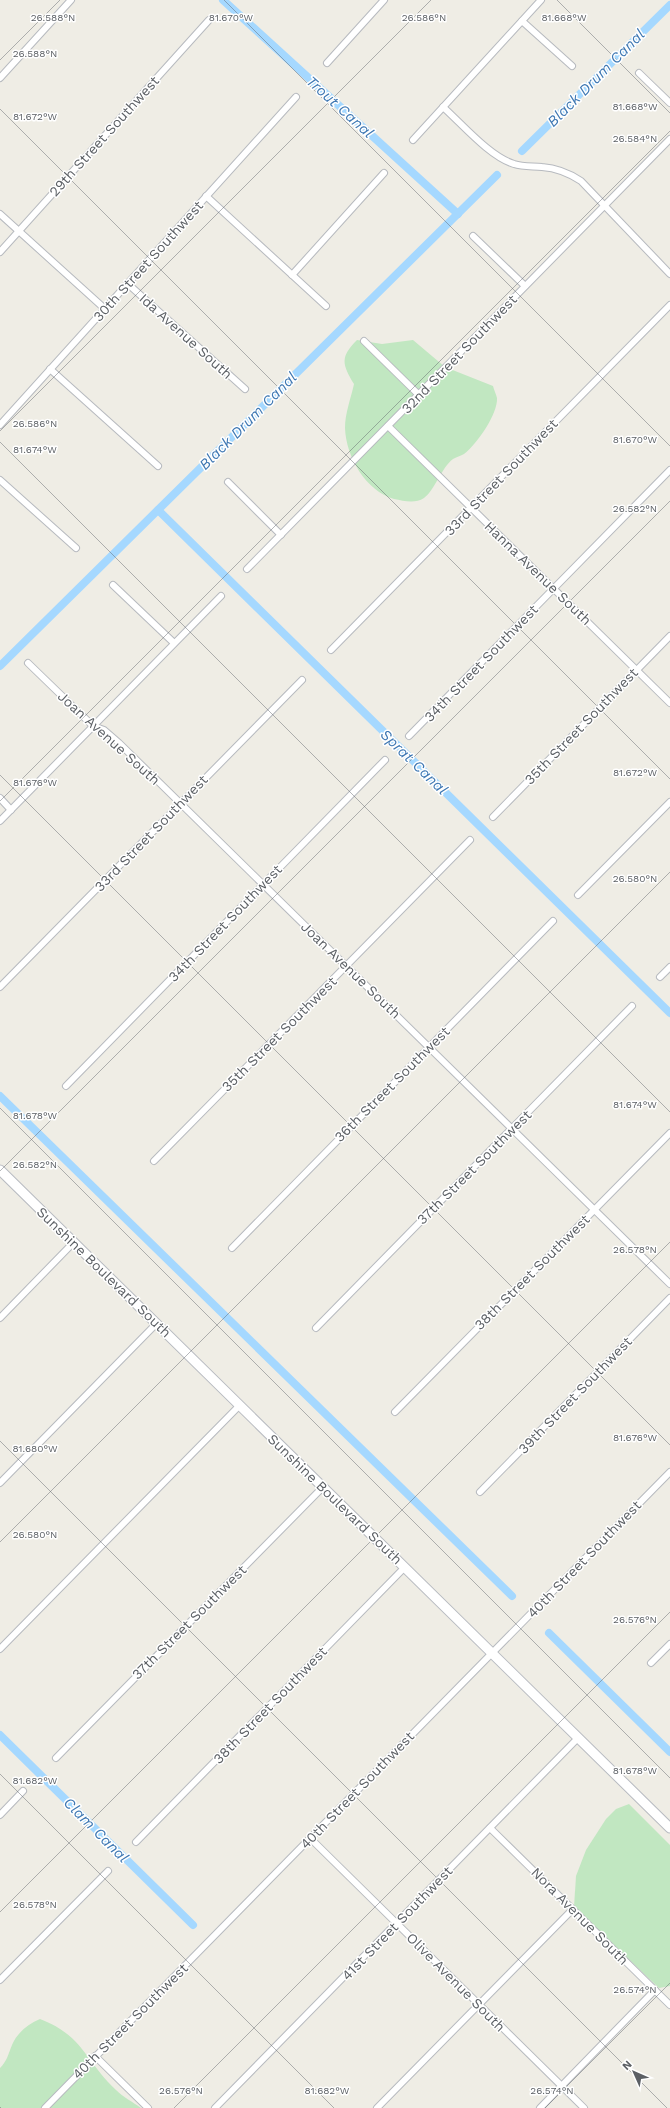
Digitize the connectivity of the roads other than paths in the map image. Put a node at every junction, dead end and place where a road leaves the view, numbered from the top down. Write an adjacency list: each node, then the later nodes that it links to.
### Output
1 (71, 0): 9 (street)
2 (384, 0): 6 (street)
3 (541, 0): 5 (street)
4 (209, 20): 19 (street, 29th Street Southwest)
5 (522, 21): 7 (street); 12 (street)
6 (327, 63)
7 (572, 66)
8 (639, 73): 11 (street)
9 (0, 78)
10 (296, 98): 16 (street, 30th Street Southwest)
11 (670, 103)
12 (443, 107): 14 (street); 17 (street)
13 (670, 139): 17 (street, 32nd Street Southwest)
14 (413, 140)
15 (384, 173): 23 (street)
16 (206, 196): 23 (street); 24 (street, 30th Street Southwest)
17 (605, 205): 22 (street); 25 (street, 32nd Street Southwest)
18 (0, 214): 19 (street)
19 (18, 231): 21 (street, 29th Street Southwest); 28 (street)
20 (473, 236): 25 (street)
21 (0, 252)
22 (670, 274)
23 (292, 275): 27 (street)
24 (128, 284): 28 (street, 30th Street Southwest); 31 (street, Ida Avenue South)
25 (525, 286): 32 (street, 32nd Street Southwest)
26 (670, 305): 39 (street, 33rd Street Southwest)
27 (326, 306)
28 (105, 308): 30 (street, 30th Street Southwest)
29 (364, 341): 32 (street)
30 (50, 369): 33 (street, 30th Street Southwest); 35 (street)
31 (245, 389)
32 (419, 395): 34 (street, 32nd Street Southwest)
33 (0, 424)
34 (388, 426): 39 (street, Hanna Avenue South); 40 (street, 32nd Street Southwest)
35 (158, 466)
36 (670, 470): 44 (street, 34th Street Southwest)
37 (0, 480): 41 (street)
38 (228, 482): 40 (street)
39 (471, 508): 44 (street, Hanna Avenue South); 48 (street, 33rd Street Southwest)
40 (281, 535): 42 (street, 32nd Street Southwest)
41 (76, 548)
42 (247, 569)
43 (113, 584): 47 (street)
44 (554, 589): 50 (street, Hanna Avenue South); 54 (street, 34th Street Southwest)
45 (221, 596): 47 (street)
46 (670, 636): 50 (street, 35th Street Southwest)
47 (174, 643): 53 (street)
48 (331, 650)
49 (28, 663): 53 (street, Joan Avenue South)
50 (636, 670): 52 (street, Hanna Avenue South); 60 (street, 35th Street Southwest)
51 (302, 680): 58 (street, 33rd Street Southwest)
52 (670, 703)
53 (93, 726): 58 (street, Joan Avenue South); 59 (street)
54 (409, 736)
55 (385, 760): 63 (street, 34th Street Southwest)
56 (0, 798): 59 (street)
57 (670, 802): 64 (street)
58 (180, 803): 63 (street, Joan Avenue South); 69 (street, 33rd Street Southwest)
59 (11, 810): 61 (street)
60 (492, 816)
61 (0, 821)
62 (470, 840): 66 (street, 35th Street Southwest)
63 (263, 884): 66 (street, Joan Avenue South); 72 (street, 34th Street Southwest)
64 (578, 896)
65 (553, 921): 71 (street, 36th Street Southwest)
66 (346, 966): 71 (street, Joan Avenue South); 75 (street, 35th Street Southwest)
67 (670, 967): 68 (street)
68 (660, 977)
69 (0, 987)
70 (632, 1006): 73 (street, 37th Street Southwest)
71 (429, 1047): 73 (street, Joan Avenue South); 79 (street, 36th Street Southwest)
72 (66, 1086)
73 (512, 1128): 77 (street, Joan Avenue South); 84 (street, 37th Street Southwest)
74 (670, 1133): 77 (street, 38th Street Southwest)
75 (154, 1161)
76 (0, 1170): 78 (street, Sunshine Boulevard South)
77 (594, 1209): 80 (street, Joan Avenue South); 86 (street, 38th Street Southwest)
78 (74, 1242): 82 (street); 83 (street, Sunshine Boulevard South)
79 (232, 1248)
80 (670, 1284)
81 (670, 1298): 90 (street, 39th Street Southwest)
82 (0, 1318)
83 (157, 1324): 85 (street, Sunshine Boulevard South); 88 (street)
84 (316, 1328)
85 (240, 1405): 89 (street, Sunshine Boulevard South); 93 (street)
86 (395, 1412)
87 (670, 1472): 94 (street, 40th Street Southwest)
88 (0, 1483)
89 (322, 1487): 91 (street, Sunshine Boulevard South); 97 (street, 37th Street Southwest)
90 (480, 1492)
91 (405, 1567): 94 (street, Sunshine Boulevard South); 103 (street, 38th Street Southwest)
92 (670, 1644): 95 (street)
93 (0, 1649)
94 (492, 1653): 96 (street, Sunshine Boulevard South); 102 (street, 40th Street Southwest)
95 (651, 1663)
96 (578, 1738): 100 (street, 41st Street Southwest); 101 (street, Sunshine Boulevard South)
97 (56, 1758)
98 (23, 1791): 99 (street)
99 (0, 1815)
100 (490, 1828): 105 (street, Nora Avenue South); 106 (street, 41st Street Southwest)
101 (670, 1828)
102 (310, 1838): 106 (street, Olive Avenue South); 111 (street, 40th Street Southwest)
103 (136, 1842)
104 (108, 1871): 107 (street)
105 (573, 1909): 108 (street, Nora Avenue South); 109 (street)
106 (396, 1923): 109 (street, Olive Avenue South); 115 (street, 41st Street Southwest)
107 (0, 1980)
108 (655, 1990): 110 (street, Nora Avenue South); 112 (street)
109 (479, 2004): 112 (street, Olive Avenue South); 116 (street)
110 (670, 2005)
111 (95, 2056): 113 (street, 40th Street Southwest); 114 (street)
112 (562, 2086): 117 (street); 118 (street, Olive Avenue South)
113 (45, 2108)
114 (148, 2108)
115 (215, 2108)
116 (377, 2108)
117 (540, 2108)
118 (584, 2108)

